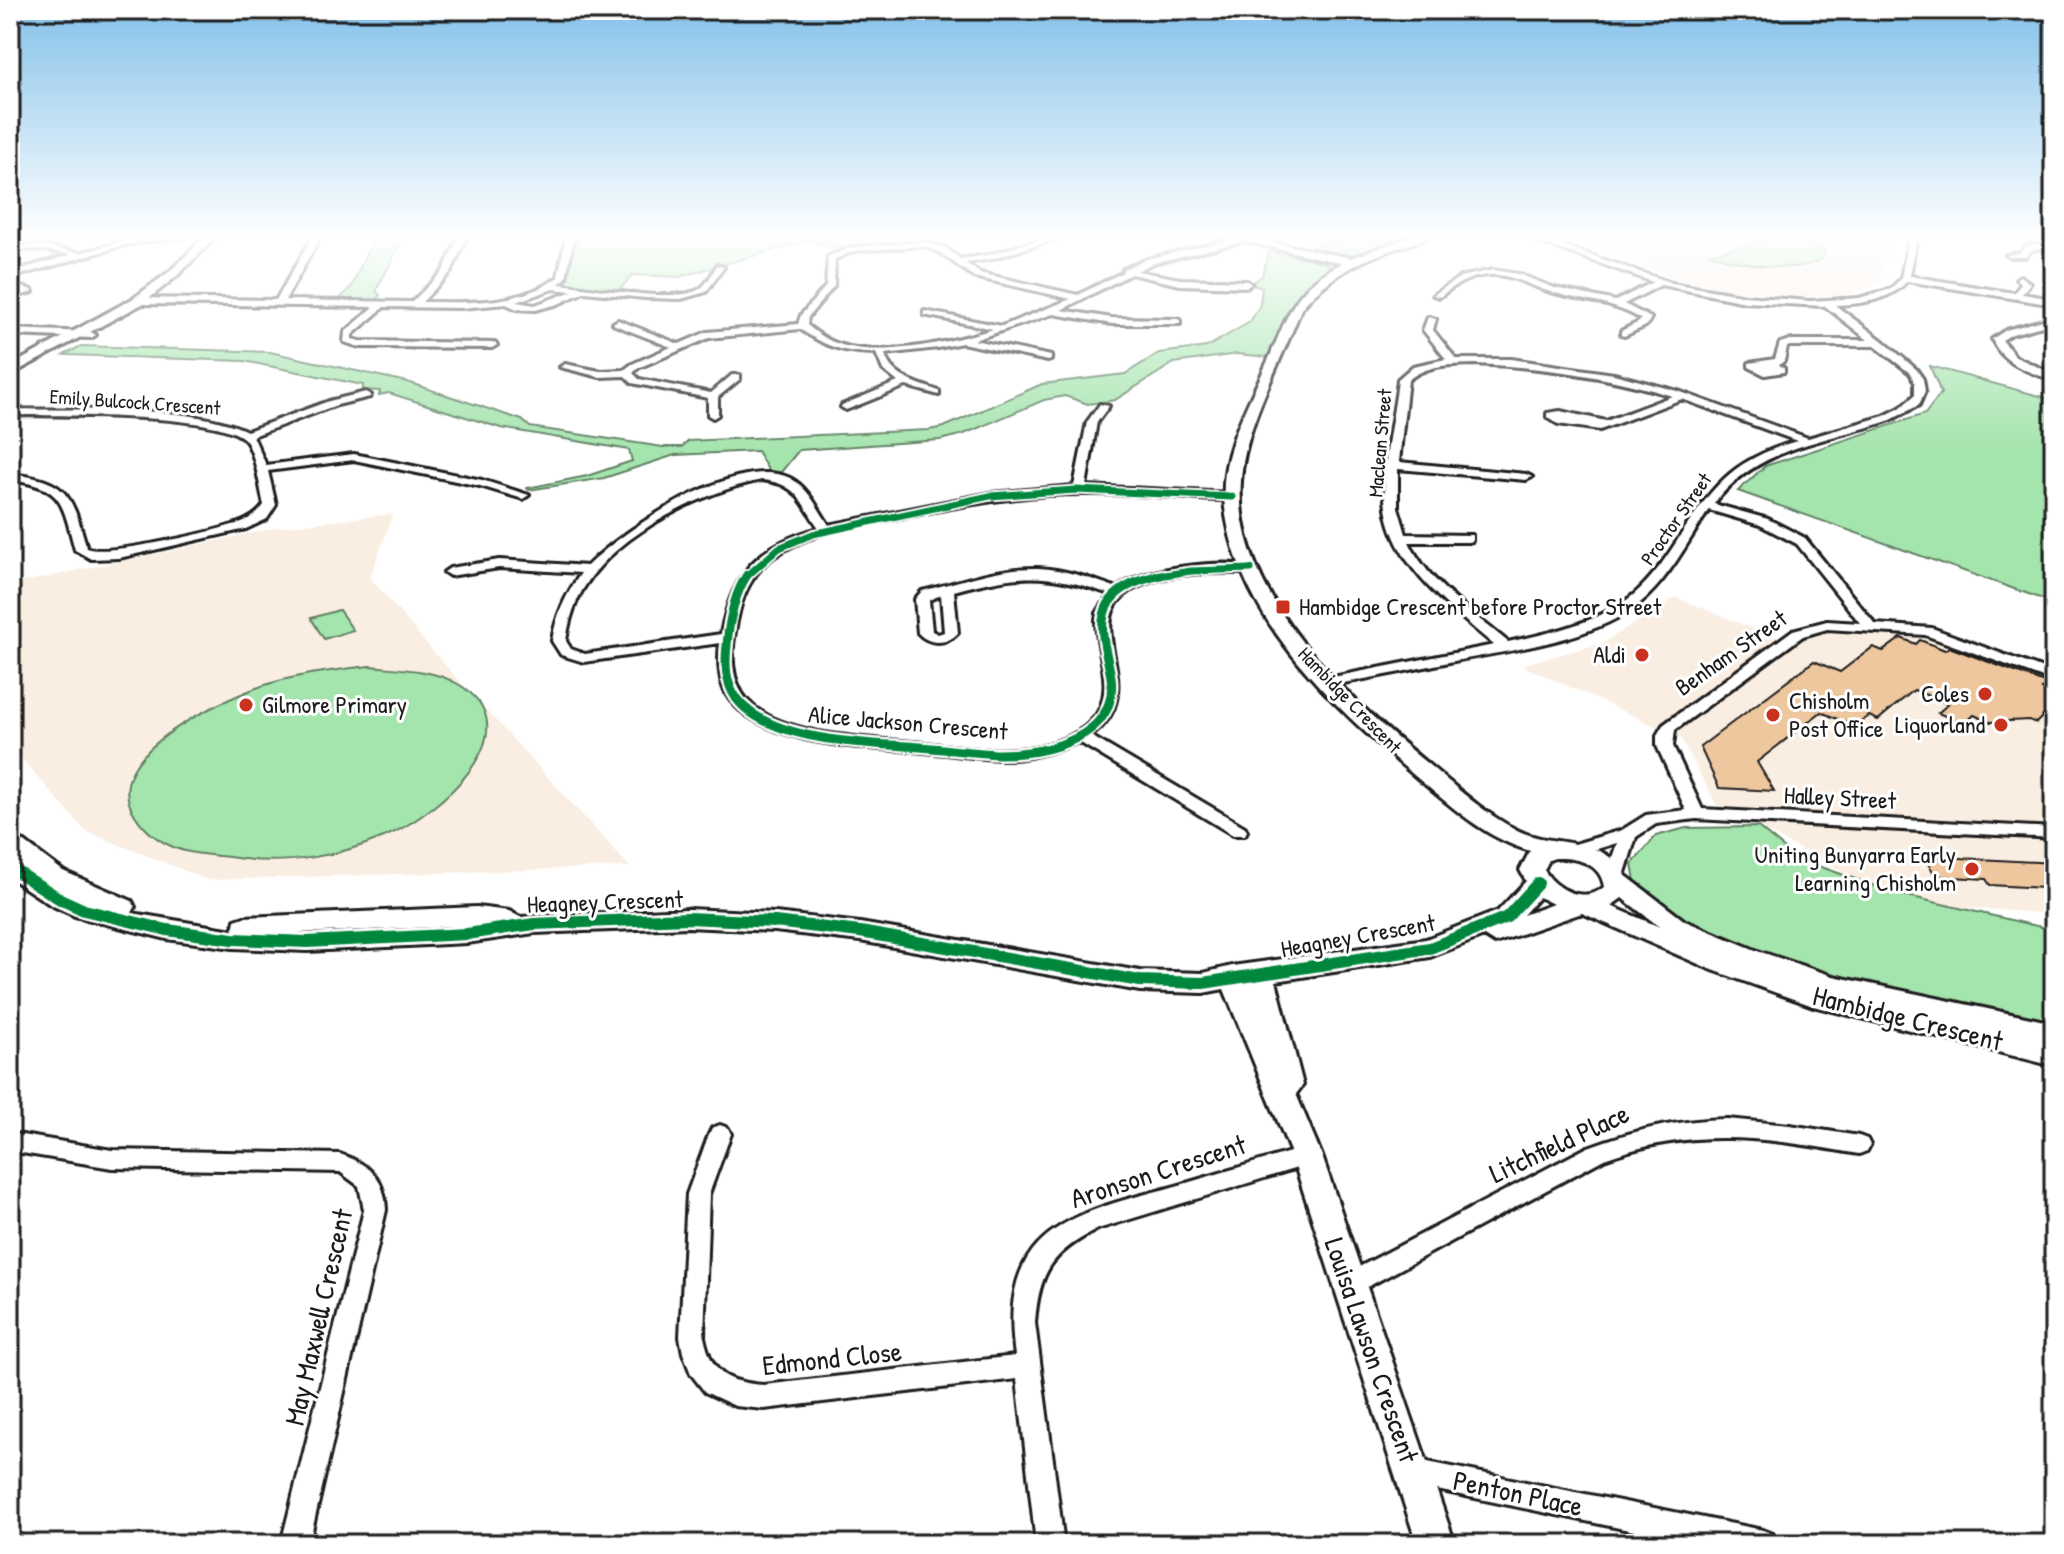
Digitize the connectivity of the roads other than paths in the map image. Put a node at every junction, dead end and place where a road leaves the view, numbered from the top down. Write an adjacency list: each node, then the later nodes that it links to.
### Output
1 (124, 309): 19 (street)
2 (133, 309): 20 (street)
3 (377, 309): 23 (street)
4 (811, 309): 15 (street)
5 (1058, 309): 9 (street)
6 (1295, 309): 53 (street, Hambidge Crescent)
7 (1626, 309): 18 (street)
8 (1834, 309): 22 (street, Proctor Street)
9 (1053, 311): 13 (street); 16 (street)
10 (927, 313): 16 (street)
11 (1431, 319): 27 (street)
12 (2054, 320): 33 (street)
13 (1177, 322)
14 (618, 323): 24 (street)
15 (802, 326): 24 (street); 25 (street)
16 (1000, 328): 21 (street)
17 (10, 332): 19 (street)
18 (1624, 333)
19 (75, 334): 20 (street); 30 (street)
20 (91, 335): 34 (street)
21 (960, 339): 25 (street); 26 (street)
22 (1880, 343): 28 (street); 46 (street, Proctor Street)
23 (492, 345)
24 (677, 346): 31 (street)
25 (880, 352): 35 (street)
26 (1048, 358)
27 (1452, 360): 39 (street, Maclean Street); 47 (street, Maclean Street)
28 (1773, 364)
29 (565, 367): 31 (street)
30 (10, 371)
31 (627, 373): 38 (street)
32 (736, 377): 38 (street)
33 (2054, 377)
34 (10, 381)
35 (906, 382): 36 (street); 41 (street)
36 (935, 393)
37 (366, 395): 45 (street)
38 (713, 396): 43 (street)
39 (1681, 396): 44 (street); 46 (street, Maclean Street)
40 (1104, 406): 51 (street)
41 (846, 407)
42 (10, 412): 45 (street, Emily Bulcock Crescent)
43 (713, 415)
44 (1606, 424)
45 (247, 435): 48 (street, Emily Bulcock Crescent)
46 (1807, 441): 54 (street, Proctor Street)
47 (1395, 465): 50 (street); 56 (street, Maclean Street)
48 (260, 469): 49 (street, Emily Bulcock Crescent); 52 (street)
49 (10, 477)
50 (1526, 477)
51 (1079, 491): 53 (street, Alice Jackson Crescent); 55 (street, Alice Jackson Crescent)
52 (523, 495)
53 (1232, 497): 58 (street, Hambidge Crescent)
54 (1707, 506): 63 (street); 65 (street, Proctor Street)
55 (826, 530): 59 (street); 64 (street, Alice Jackson Crescent)
56 (1401, 538): 57 (street); 65 (street, Maclean Street)
57 (1468, 538)
58 (1251, 569): 62 (street); 67 (street, Hambidge Crescent)
59 (590, 570): 60 (street); 64 (street)
60 (450, 572)
61 (947, 590): 62 (street)
62 (1119, 593): 68 (street, Alice Jackson Crescent)
63 (1870, 626): 66 (street, Benham Street); 69 (street, Benham Street)
64 (730, 637): 68 (street, Alice Jackson Crescent)
65 (1505, 647): 67 (street, Proctor Street)
66 (2054, 678)
67 (1328, 682): 72 (street, Hambidge Crescent)
68 (1080, 736): 71 (street)
69 (1696, 814): 70 (street, Halley Street); 73 (street, Halley Street)
70 (1634, 829): 74 (street, Halley Street); 77 (street)
71 (1239, 831)
72 (1505, 833): 74 (street, Hambidge Crescent); 76 (street, Hambidge Crescent)
73 (2054, 833)
74 (1563, 850): 76 (street, Heagney Crescent); 77 (street, Hambidge Crescent)
75 (11, 852): 80 (street, Heagney Crescent)
76 (1535, 876): 78 (street, Hambidge Crescent); 79 (street, Heagney Crescent)
77 (1616, 878): 78 (street, Heagney Crescent); 81 (street, Hambidge Crescent)
78 (1583, 904): 79 (street, Heagney Crescent); 82 (street, Hambidge Crescent)
79 (1482, 934): 80 (street, Heagney Crescent)
80 (1242, 981): 86 (street, Louisa Lawson Crescent)
81 (2054, 1033)
82 (2054, 1055)
83 (720, 1134): 88 (street, Edmond Close)
84 (10, 1142): 90 (street, May Maxwell Crescent)
85 (1859, 1145): 87 (street, Litchfield Place)
86 (1307, 1156): 87 (street, Louisa Lawson Crescent); 88 (street, Aronson Crescent)
87 (1350, 1284): 89 (street, Louisa Lawson Crescent)
88 (1028, 1366): 91 (street, Aronson Crescent)
89 (1413, 1472): 92 (street, Louisa Lawson Crescent); 93 (street, Penton Place)
90 (295, 1544)
91 (1050, 1544)
92 (1436, 1544)
93 (1763, 1544)

